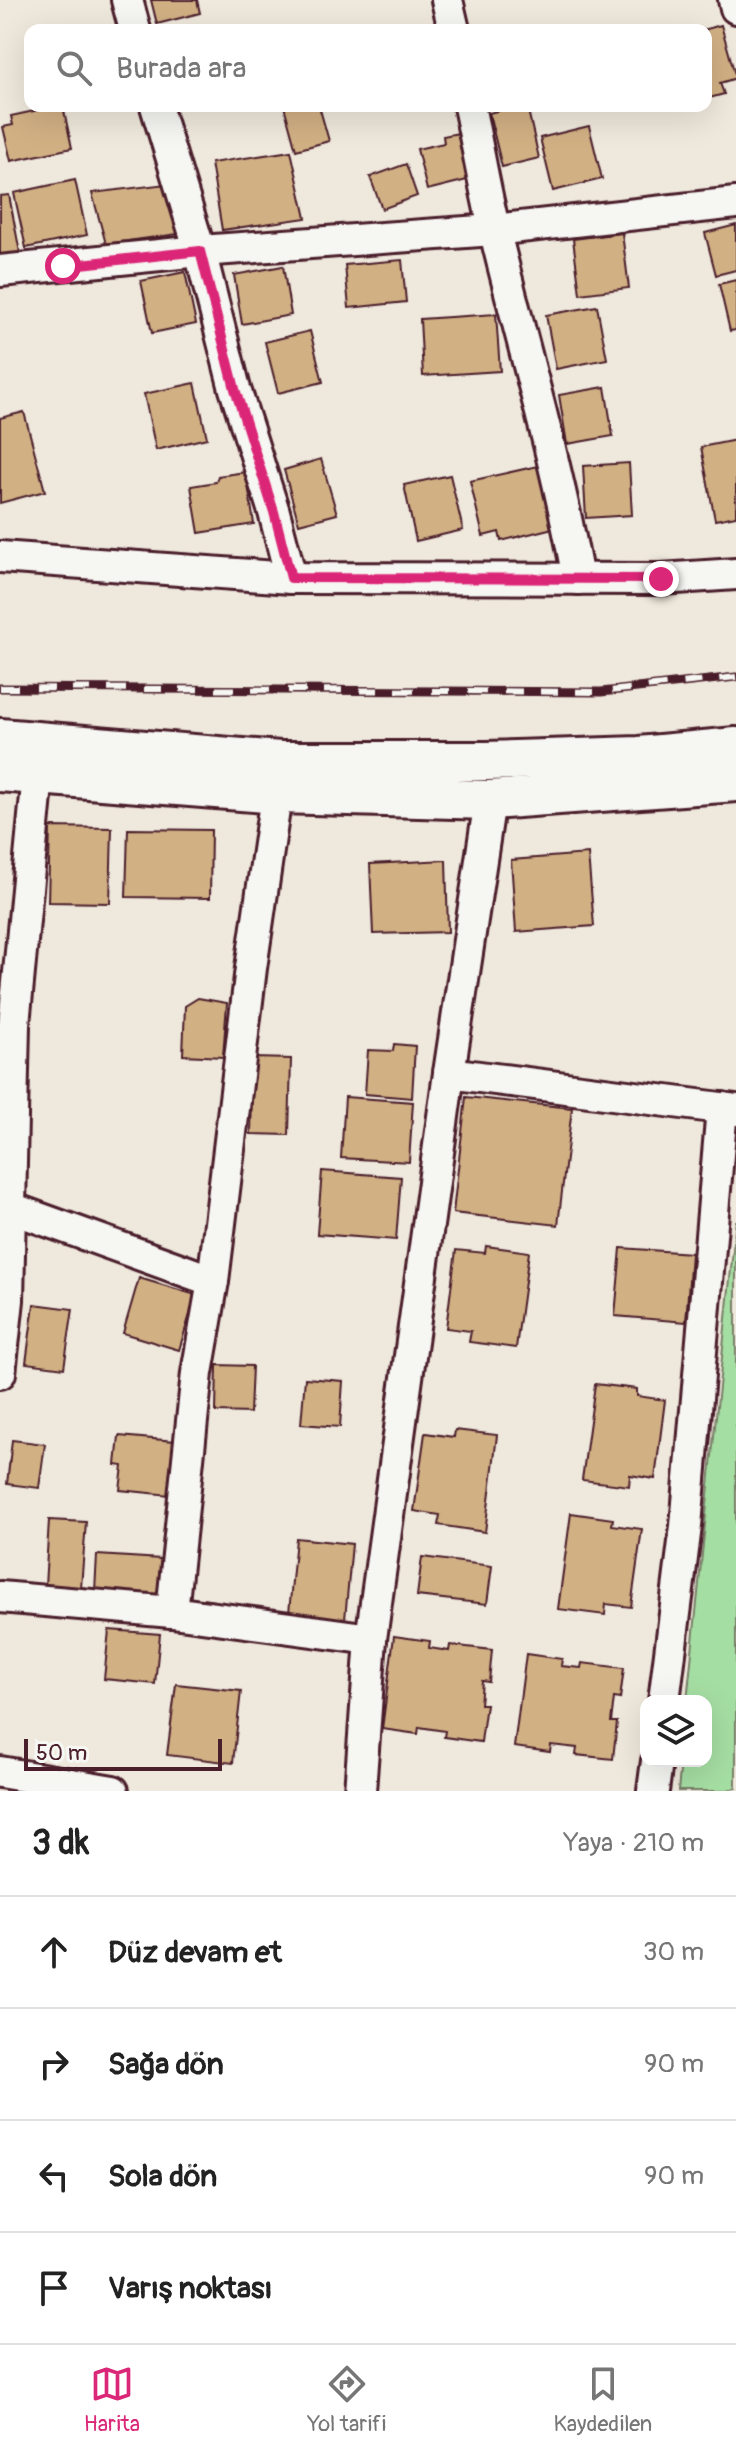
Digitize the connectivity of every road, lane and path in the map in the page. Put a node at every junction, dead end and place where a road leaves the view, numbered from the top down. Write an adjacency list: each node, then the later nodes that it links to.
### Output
1 (127, 0): 5 (street)
2 (447, 0): 6 (street)
3 (734, 0): 4 (street)
4 (736, 8)
5 (133, 24)
6 (453, 24)
7 (158, 112): 11 (street)
8 (470, 112): 10 (street)
9 (736, 203): 10 (street)
10 (494, 230): 11 (street); 16 (street)
11 (200, 251): 12 (street); 15 (street)
12 (0, 271)
13 (0, 557): 15 (street)
14 (736, 574): 16 (street)
15 (291, 578): 16 (street)
16 (578, 579)
17 (0, 738): 21 (street)
18 (736, 747): 21 (street)
19 (0, 772): 20 (street)
20 (38, 775): 21 (street); 26 (street)
21 (279, 777): 23 (street); 27 (street)
22 (736, 782): 23 (street)
23 (490, 800): 24 (street)
24 (449, 1073): 25 (street); 31 (street)
25 (729, 1109): 32 (street)
26 (5, 1205): 27 (street); 28 (street)
27 (213, 1281): 30 (street)
28 (0, 1373)
29 (0, 1597): 30 (street)
30 (172, 1612): 31 (street)
31 (371, 1639): 36 (street)
32 (665, 1695)
33 (656, 1767): 37 (street)
34 (0, 1772): 35 (street)
35 (113, 1791)
36 (360, 1791)
37 (653, 1791)

